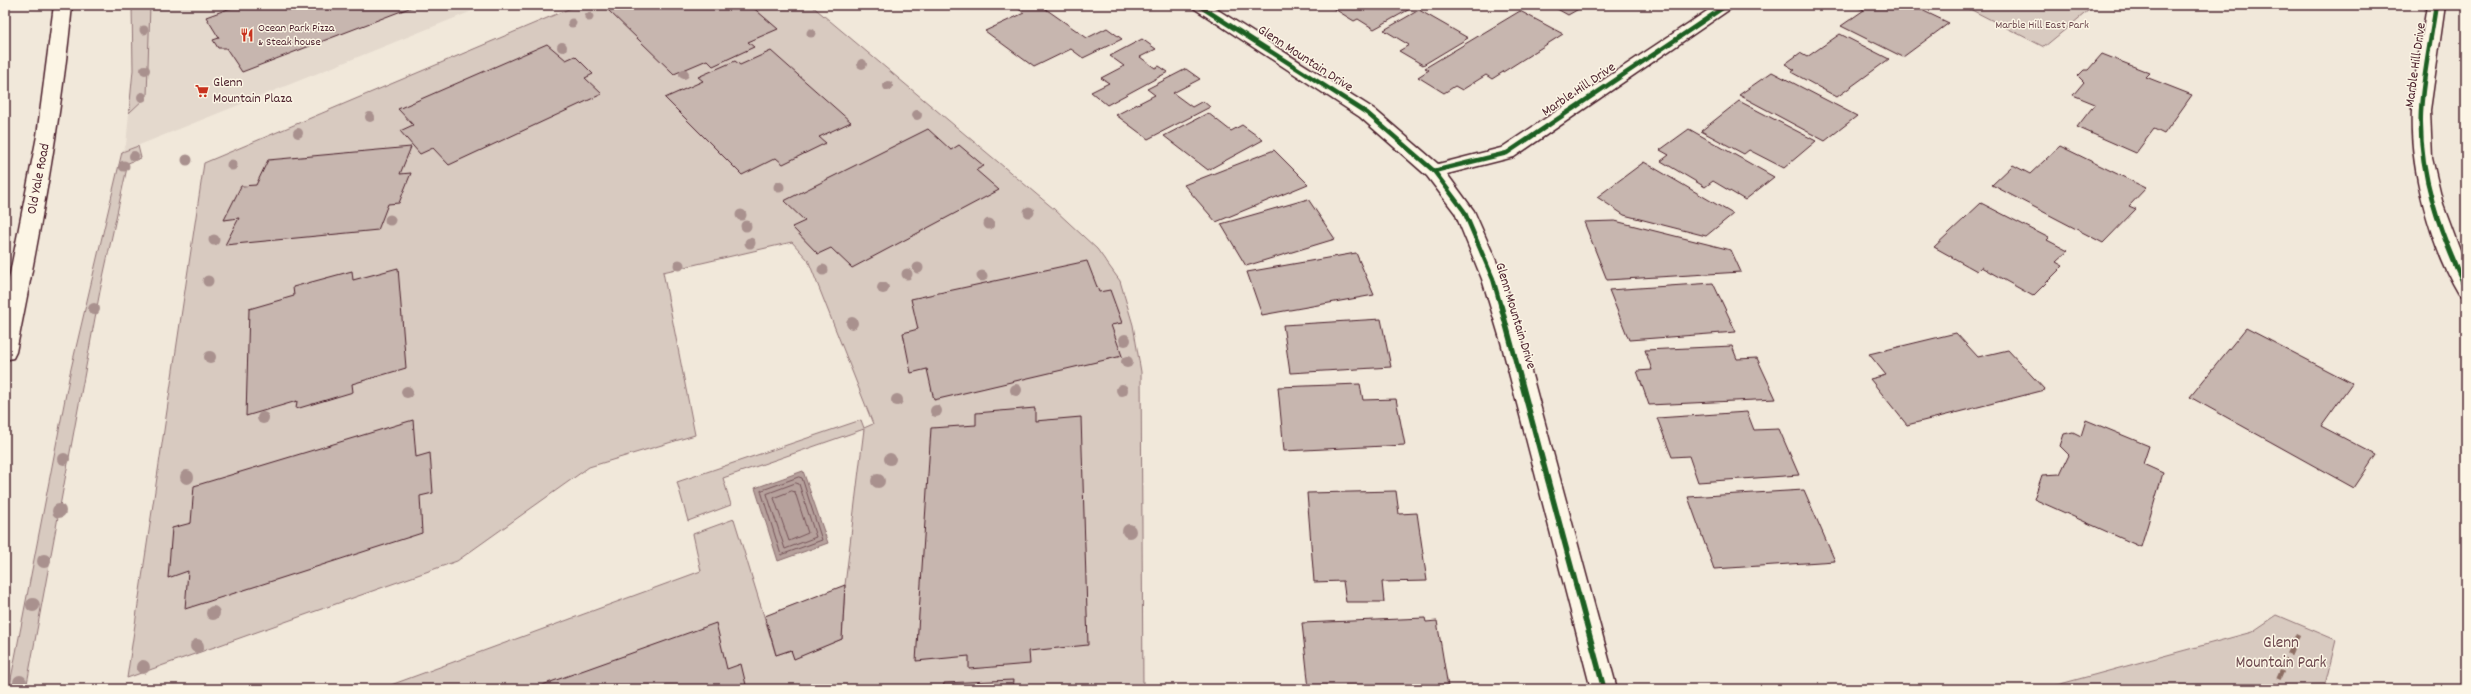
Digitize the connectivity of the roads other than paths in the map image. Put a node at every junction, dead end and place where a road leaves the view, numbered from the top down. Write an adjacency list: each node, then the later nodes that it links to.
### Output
1 (63, 5): 7 (street, Old Yale Road)
2 (1198, 5): 5 (street, Glenn Mountain Drive)
3 (1726, 5): 5 (street, Marble Hill Drive)
4 (2436, 5): 6 (street, Marble Hill Drive)
5 (1434, 171): 8 (street, Glenn Mountain Drive)
6 (2466, 289)
7 (5, 352)
8 (1604, 689)

